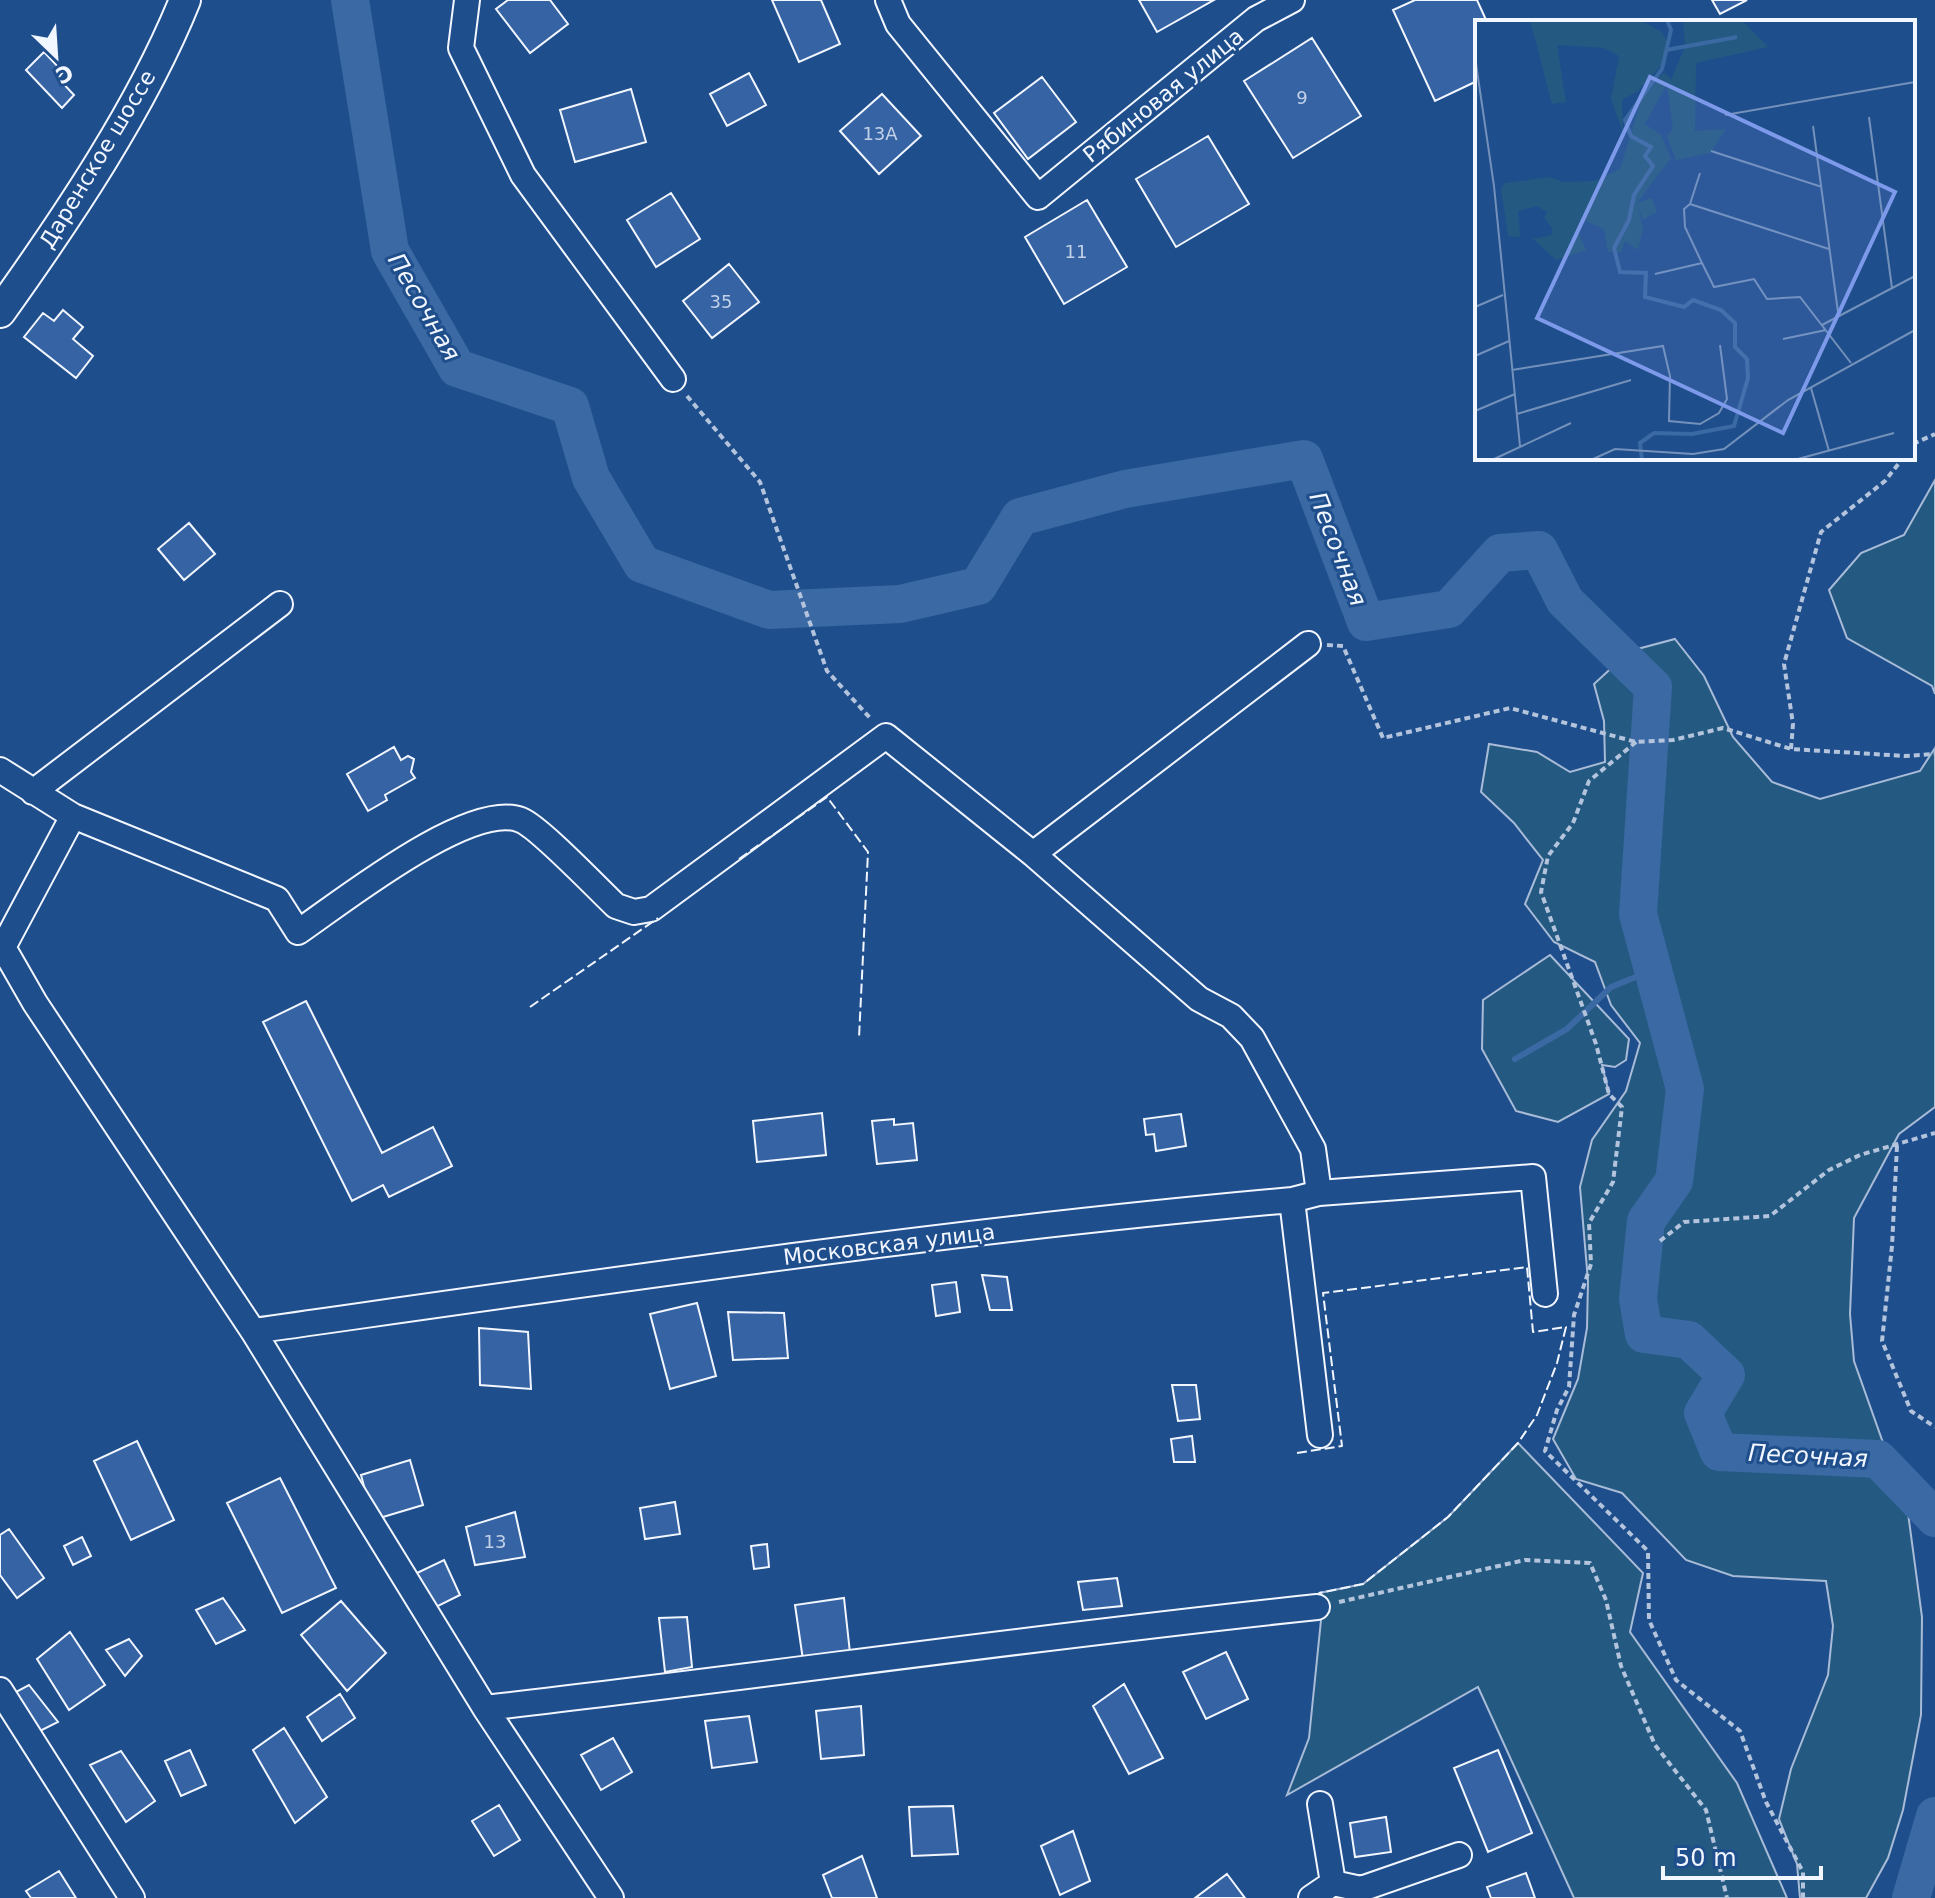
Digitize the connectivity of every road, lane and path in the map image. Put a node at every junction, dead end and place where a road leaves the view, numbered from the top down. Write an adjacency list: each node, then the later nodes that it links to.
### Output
1 (185, 0): 5 (main road, Даренское шоссе)
2 (467, 0): 6 (street)
3 (888, 0): 4 (street, Рябиновая улица)
4 (1292, 0)
5 (0, 312)
6 (673, 379): 12 (path)
7 (1935, 434): 8 (path)
8 (1915, 443)
9 (1901, 460): 14 (path)
10 (280, 604): 17 (street)
11 (1308, 644): 13 (path); 19 (street)
12 (886, 736): 18 (street); 19 (street)
13 (1636, 742): 14 (path); 40 (path)
14 (1791, 749): 15 (path)
15 (1935, 754)
16 (0, 770): 17 (street)
17 (33, 792): 18 (street)
18 (73, 816): 20 (street)
19 (1033, 854): 23 (street)
20 (2, 951): 27 (street)
21 (1935, 1133): 22 (path)
22 (1897, 1146): 25 (path); 28 (path)
23 (1319, 1193): 24 (street, Московская улица); 26 (street, Московская улица)
24 (1292, 1200): 27 (street, Московская улица); 29 (street)
25 (1660, 1241)
26 (1545, 1294)
27 (253, 1331): 32 (street)
28 (1935, 1427)
29 (1320, 1435)
30 (1317, 1607): 32 (street); 39 (path)
31 (0, 1690): 36 (street)
32 (485, 1708): 37 (street)
33 (1320, 1804): 35 (street)
34 (1459, 1855): 35 (street)
35 (1333, 1883): 38 (street)
36 (132, 1898)
37 (611, 1898)
38 (1311, 1898)
39 (1727, 1898)
40 (1803, 1898)

